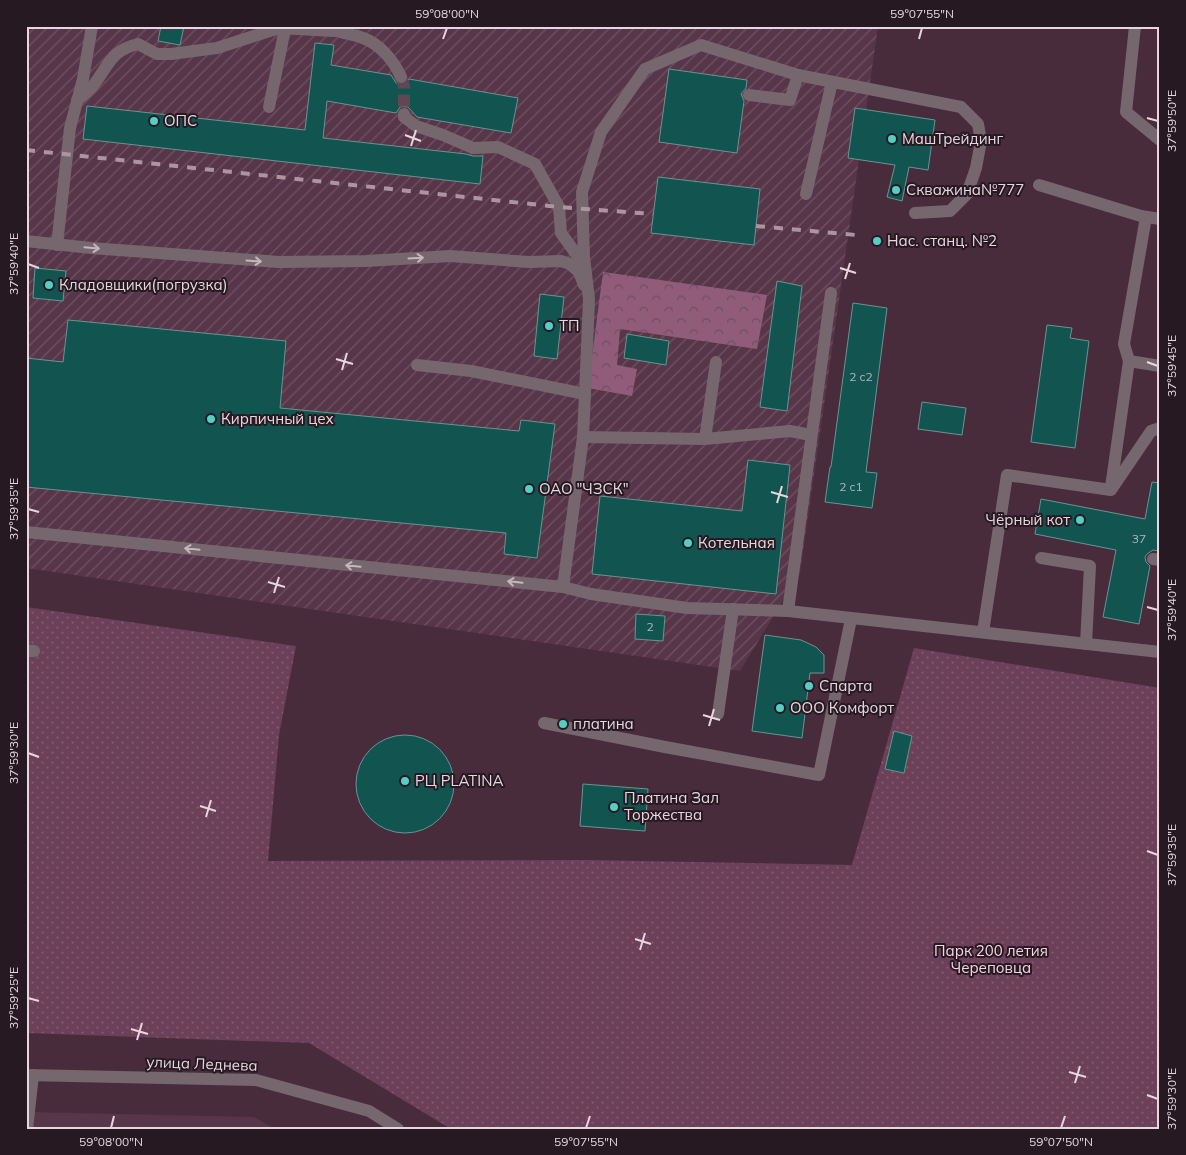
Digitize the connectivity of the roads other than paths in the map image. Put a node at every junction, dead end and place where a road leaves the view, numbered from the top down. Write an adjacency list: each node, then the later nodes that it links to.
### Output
1 (92, 26): 9 (street)
2 (1135, 26): 12 (street)
3 (285, 28): 4 (street); 9 (street); 10 (street)
4 (329, 29): 6 (street)
5 (798, 75): 7 (street); 8 (street); 20 (street)
6 (401, 77)
7 (832, 82): 14 (street); 15 (street)
8 (749, 95)
9 (78, 100): 19 (street)
10 (269, 107)
11 (404, 114): 20 (street)
12 (1160, 140)
13 (1039, 185): 16 (street)
14 (806, 194)
15 (915, 213)
16 (1146, 216): 17 (street); 23 (street)
17 (1160, 219)
18 (26, 241): 19 (street)
19 (57, 245): 22 (street, one-way to 22)
20 (585, 266): 22 (street)
21 (831, 293): 29 (street)
22 (589, 299): 27 (street)
23 (1129, 361): 26 (street); 32 (street)
24 (716, 362): 31 (street)
25 (417, 365): 27 (street)
26 (1160, 366)
27 (585, 394): 30 (street)
28 (1160, 428): 32 (street)
29 (811, 435): 31 (street); 37 (street)
30 (583, 437): 31 (street); 35 (street)
31 (705, 439)
32 (1111, 490): 39 (street)
33 (26, 532): 35 (street, one-way to 33)
34 (1041, 558): 40 (street)
35 (563, 587): 36 (street)
36 (733, 609): 37 (street); 42 (street)
37 (788, 611): 38 (street)
38 (851, 619): 39 (street); 43 (street)
39 (983, 632): 40 (street)
40 (1086, 644): 41 (street)
41 (1160, 652)
42 (718, 714)
43 (544, 723)
44 (29, 1075): 45 (street); 46 (street, улица Леднева)
45 (27, 1129)
46 (398, 1129)

